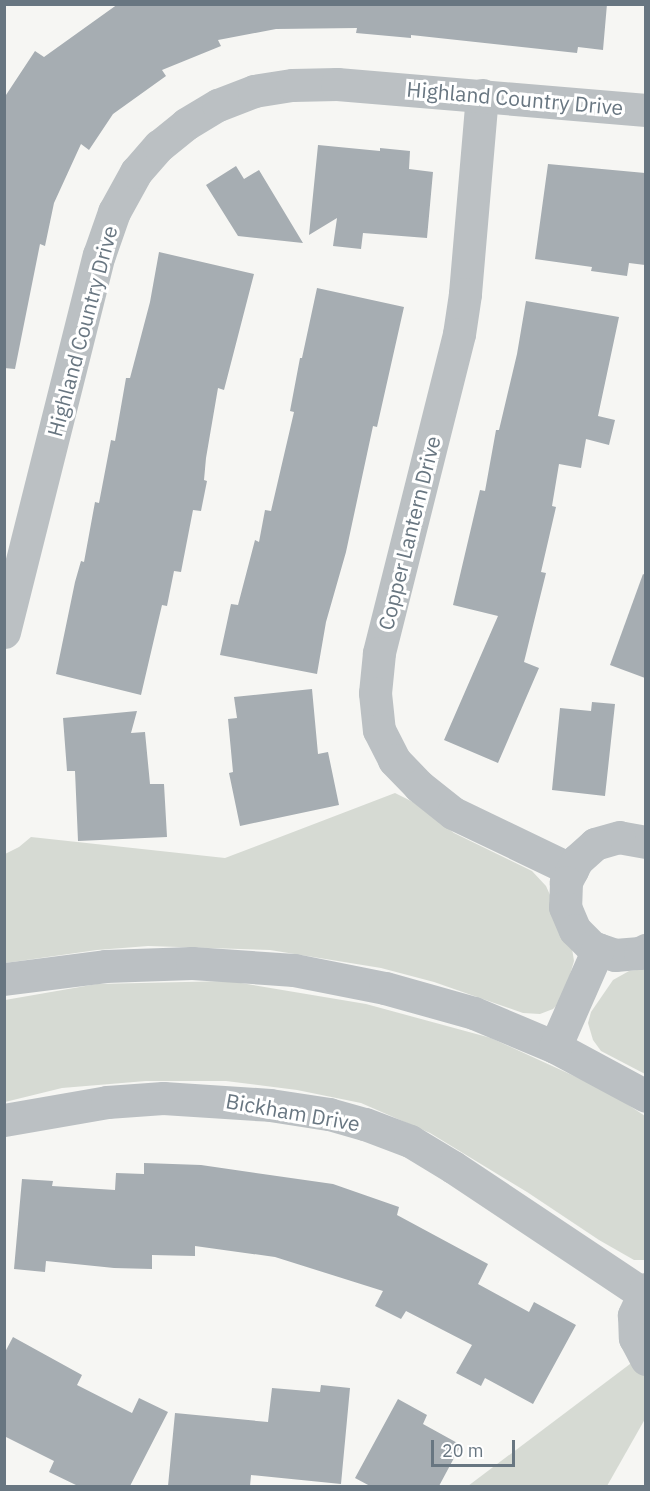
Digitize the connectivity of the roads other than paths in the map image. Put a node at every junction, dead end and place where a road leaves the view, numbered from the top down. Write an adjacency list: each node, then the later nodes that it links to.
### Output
1 (482, 95): 2 (street, Highland Country Drive); 3 (street, Highland Country Drive); 5 (street, Copper Lantern Drive)
2 (645, 110)
3 (4, 632)
4 (645, 842): 5 (street)
5 (572, 870): 6 (street)
6 (598, 949): 7 (street); 9 (street)
7 (645, 950)
8 (4, 979): 9 (street)
9 (555, 1047): 10 (street)
10 (645, 1096)
11 (4, 1120): 12 (street, Bickham Drive)
12 (644, 1291): 13 (street)
13 (645, 1359)

